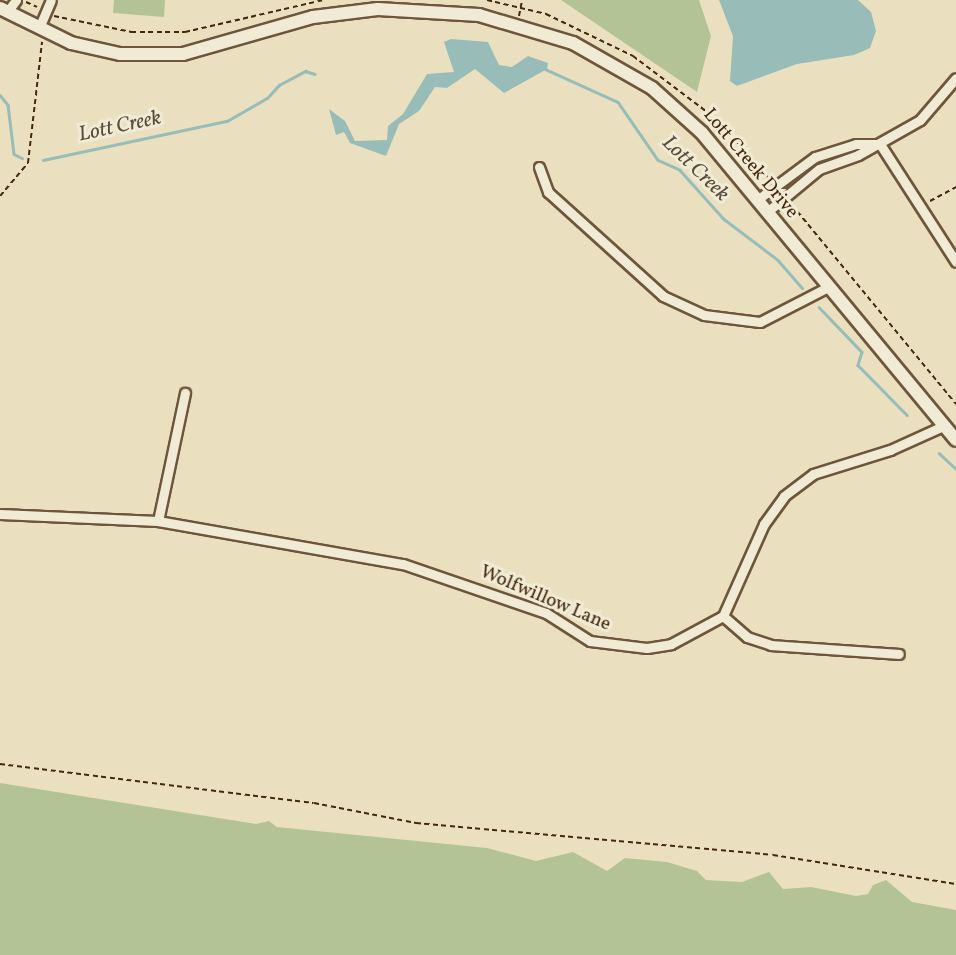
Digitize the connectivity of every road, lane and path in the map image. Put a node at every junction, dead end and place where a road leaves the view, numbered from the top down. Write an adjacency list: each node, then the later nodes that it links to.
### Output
1 (16, 0): 5 (street)
2 (51, 0): 7 (street)
3 (324, 0): 7 (path)
4 (522, 0): 6 (path)
5 (4, 10): 7 (street, Lott Creek Drive)
6 (517, 23): 7 (street, Lott Creek Drive); 13 (street, Lott Creek Drive)
7 (42, 30): 12 (path)
8 (956, 78): 9 (street)
9 (880, 144): 13 (street); 14 (street); 15 (street)
10 (539, 167): 17 (street)
11 (956, 187): 14 (path)
12 (0, 196)
13 (757, 200): 15 (street, Lott Creek Drive)
14 (923, 205): 16 (street)
15 (766, 212): 17 (street, Lott Creek Drive)
16 (956, 262)
17 (828, 287): 19 (street, Lott Creek Drive)
18 (185, 393): 22 (street)
19 (943, 426): 20 (street, Lott Creek Drive); 23 (street)
20 (956, 440)
21 (0, 514): 22 (street, Wolfwillow Lane)
22 (158, 521): 23 (street, Wolfwillow Lane)
23 (723, 616): 24 (street)
24 (899, 654)
25 (0, 764): 26 (path)
26 (956, 884)

